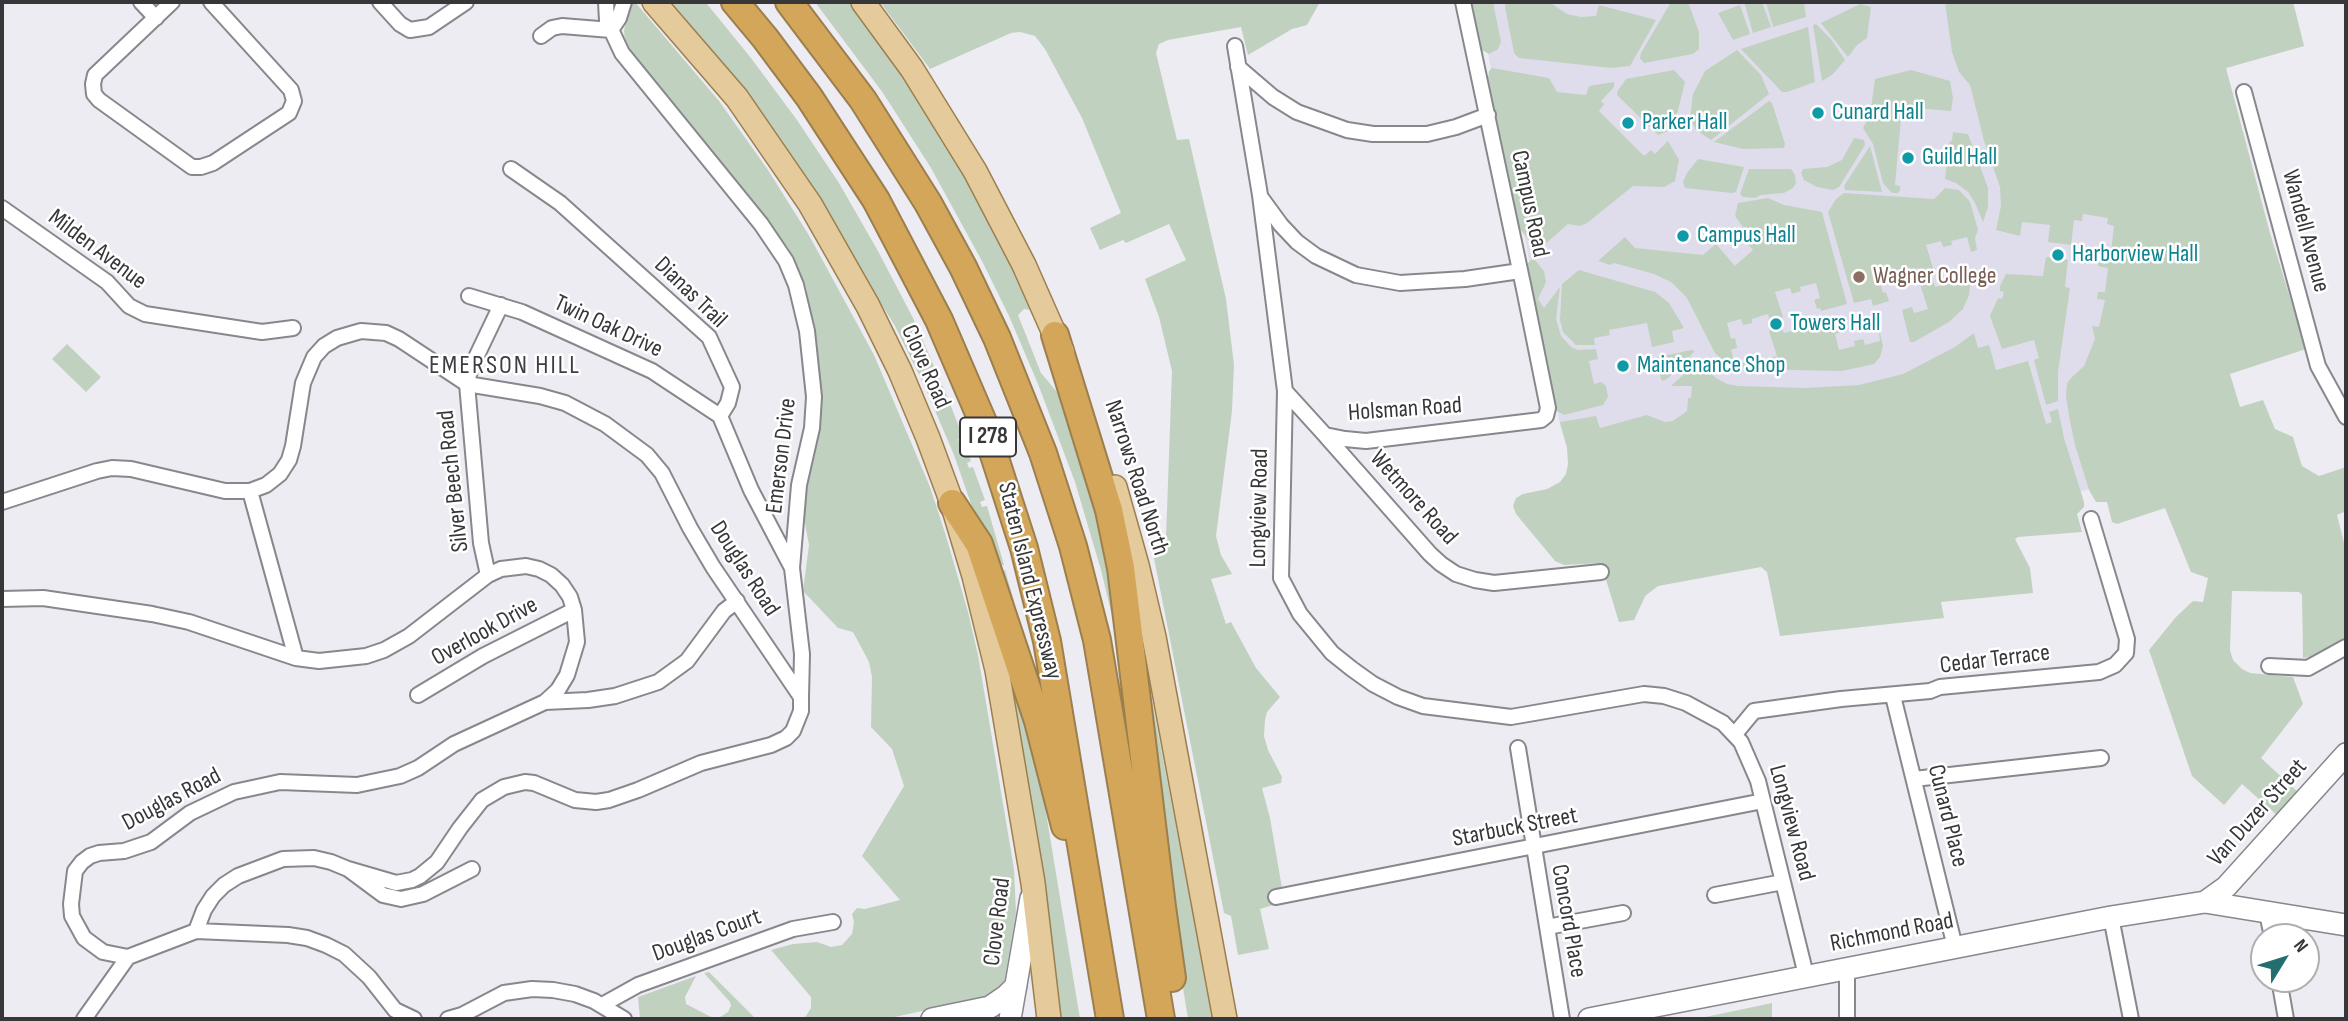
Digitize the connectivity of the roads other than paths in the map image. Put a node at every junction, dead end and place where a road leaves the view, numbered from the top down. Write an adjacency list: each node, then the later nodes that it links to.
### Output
1 (141, 2): 13 (street)
2 (172, 2): 13 (street)
3 (211, 2): 13 (street)
4 (380, 2): 5 (street)
5 (466, 2)
6 (606, 2): 14 (street, Emerson Drive)
7 (624, 2): 14 (street)
8 (654, 2): 36 (main road, Clove Road)
9 (735, 2): 72 (highway, Staten Island Expressway / I 278)
10 (789, 2): 82 (highway, Staten Island Expressway / I 278)
11 (863, 2): 27 (main road, Narrows Road North)
12 (1463, 2): 19 (street, Campus Road)
13 (156, 18)
14 (611, 30): 15 (street); 38 (street, Emerson Drive)
15 (541, 36)
16 (1235, 46): 17 (street, Longview Road)
17 (1238, 67): 19 (street); 21 (street, Longview Road)
18 (2244, 92): 32 (street, Wandell Avenue)
19 (1488, 115): 23 (street, Campus Road)
20 (511, 169): 31 (street, Dianas Trail)
21 (1260, 195): 23 (street); 29 (street, Longview Road)
22 (2, 208): 26 (street, Milden Avenue)
23 (1520, 271): 30 (street, Campus Road)
24 (469, 296): 25 (street, Twin Oak Drive)
25 (501, 305): 28 (street, Silver Beech Road); 31 (street, Twin Oak Drive)
26 (293, 328)
27 (1055, 335): 82 (highway); 91 (main road, Narrows Road North)
28 (467, 384): 34 (street, Douglas Road); 40 (street, Silver Beech Road); 42 (street, Douglas Road)
29 (1285, 391): 33 (street, Holsman Road); 51 (street, Longview Road)
30 (1546, 415): 33 (street, Holsman Road)
31 (720, 416): 38 (street)
32 (2346, 417)
33 (1325, 435): 39 (street, Wetmore Road)
34 (250, 491): 35 (street); 45 (street)
35 (2, 502)
36 (952, 503): 61 (main road, Clove Road); 72 (highway)
37 (2091, 519): 48 (street, Cedar Terrace)
38 (792, 568): 49 (street, Emerson Drive)
39 (1601, 572)
40 (488, 575): 43 (street, Douglas Road); 45 (street, Douglas Road)
41 (2, 599): 45 (street, Douglas Road)
42 (737, 601): 49 (street, Douglas Road); 50 (street)
43 (575, 610): 47 (street, Overlook Drive); 50 (street, Douglas Road)
44 (2346, 647): 46 (street)
45 (296, 659)
46 (2269, 666)
47 (418, 695)
48 (1893, 696): 51 (street, Cedar Terrace); 55 (street, Cunard Place)
49 (801, 697): 58 (street)
50 (545, 702): 75 (street, Douglas Road)
51 (1735, 734): 56 (street, Longview Road)
52 (1518, 748): 57 (street, Concord Place)
53 (2346, 754): 64 (main road, Van Duzer Street)
54 (2101, 758): 55 (street)
55 (1914, 779): 74 (street, Cunard Place)
56 (1763, 801): 57 (street, Starbuck Street); 60 (street, Longview Road)
57 (1533, 848): 63 (street, Starbuck Street); 71 (street, Concord Place)
58 (348, 869): 59 (street); 73 (street)
59 (472, 869)
60 (1783, 882): 62 (street); 77 (street, Longview Road)
61 (1033, 883): 78 (main road, Clove Road); 90 (main road)
62 (1715, 895)
63 (1276, 897)
64 (2205, 902): 66 (main road); 67 (main road, Richmond Road)
65 (1623, 913): 71 (street)
66 (2267, 913): 69 (street); 70 (main road)
67 (2112, 917): 74 (main road, Richmond Road); 95 (street)
68 (833, 922): 80 (street, Douglas Court)
69 (2269, 923)
70 (2346, 925)
71 (1546, 927): 92 (street, Concord Place)
72 (1096, 930): 81 (highway, Staten Island Expressway / I 278)
73 (197, 931): 75 (street); 85 (street)
74 (1955, 947): 76 (main road, Richmond Road)
75 (128, 957): 84 (street)
76 (1847, 968): 77 (main road, Richmond Road); 94 (street)
77 (1806, 975): 83 (main road, Richmond Road)
78 (1016, 986): 88 (main road); 89 (main road, Clove Road)
79 (2281, 993): 96 (street)
80 (602, 1005): 86 (street); 87 (street)
81 (1109, 1012)
82 (1169, 1013)
83 (1610, 1017): 93 (main road, Richmond Road)
84 (84, 1019)
85 (414, 1019)
86 (449, 1019)
87 (624, 1019)
88 (932, 1019)
89 (1010, 1019)
90 (1049, 1019)
91 (1225, 1019)
92 (1562, 1019)
93 (1589, 1019)
94 (1847, 1019)
95 (2131, 1019)
96 (2286, 1019)

